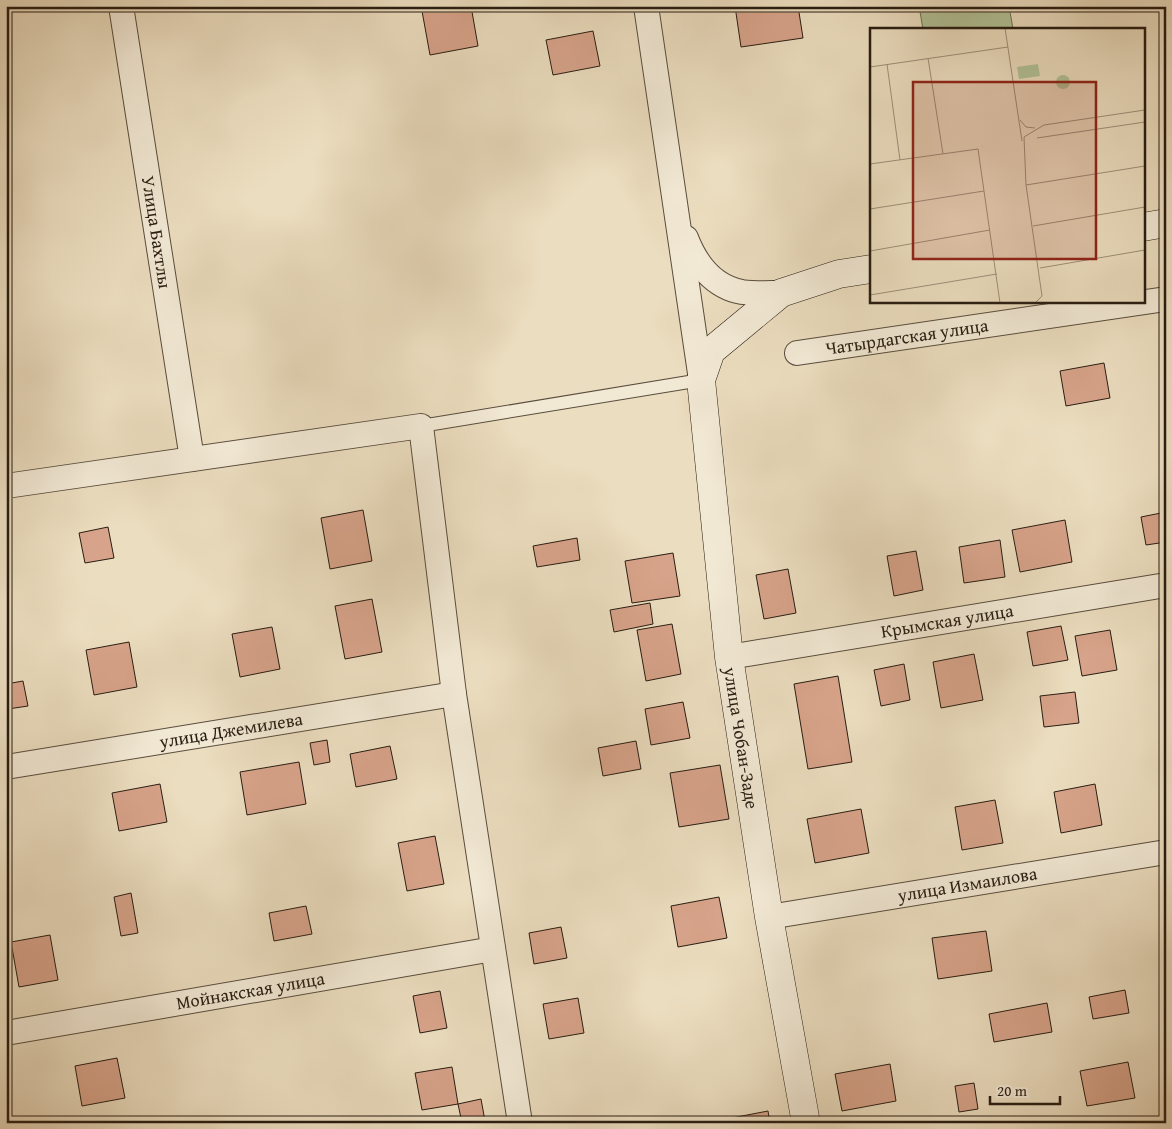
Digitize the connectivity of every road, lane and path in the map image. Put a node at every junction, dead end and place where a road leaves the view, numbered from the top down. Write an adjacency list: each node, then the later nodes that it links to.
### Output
1 (121, 6): 12 (street, Улица Бахтлы)
2 (646, 6): 3 (street)
3 (677, 218): 7 (street); 10 (street)
4 (1166, 224): 5 (main road)
5 (1144, 227)
6 (870, 269): 7 (main road)
7 (781, 293): 10 (main road, улица Чобан-Заде)
8 (1166, 299): 9 (street, Чатырдагская улица)
9 (796, 353)
10 (701, 380): 11 (lane); 15 (main road, улица Чобан-Заде)
11 (421, 426): 12 (street); 16 (street)
12 (192, 459): 13 (street)
13 (6, 486)
14 (1166, 585): 15 (street, Крымская улица)
15 (729, 657): 19 (main road, улица Чобан-Заде)
16 (454, 694): 17 (street, улица Джемилева); 20 (street)
17 (6, 767)
18 (1166, 852): 19 (street, улица Измаилова)
19 (769, 917): 23 (main road, улица Чобан-Заде)
20 (493, 949): 21 (street, Мойнакская улица); 22 (street)
21 (6, 1033)
22 (520, 1123)
23 (806, 1123)

